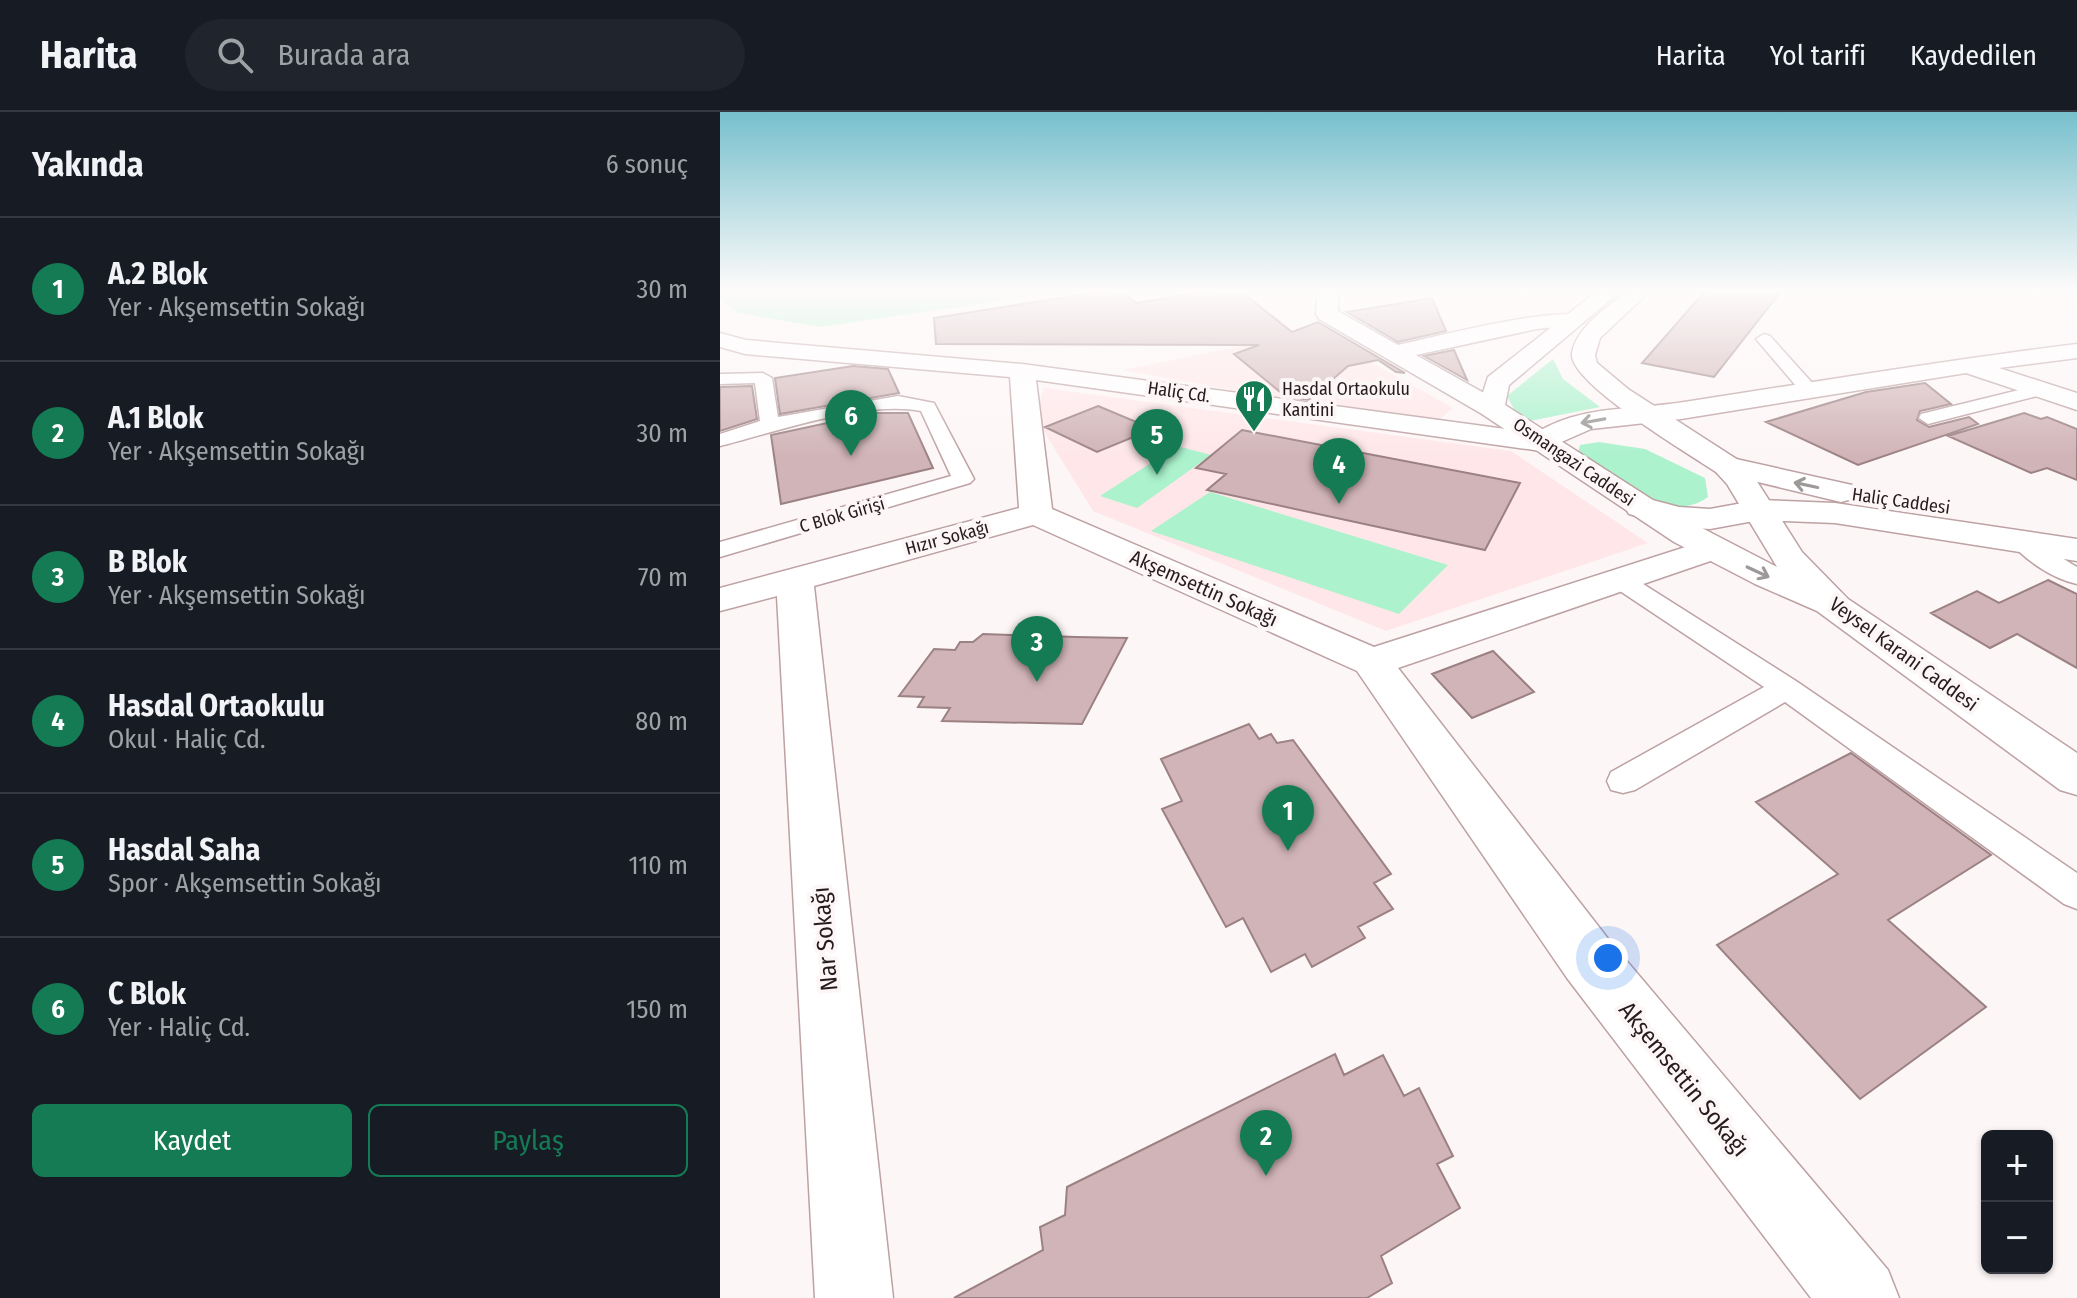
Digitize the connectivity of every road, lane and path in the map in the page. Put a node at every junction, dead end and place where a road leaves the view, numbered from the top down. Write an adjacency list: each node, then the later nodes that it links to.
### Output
1 (739, 345): 7 (street, Haliç Cd.)
2 (1382, 345): 9 (street)
3 (1430, 345): 9 (street)
4 (1543, 345): 17 (street, Osmangazi Caddesi)
5 (1586, 345): 18 (street)
6 (1770, 345): 14 (lane)
7 (745, 347): 10 (street); 12 (street, Haliç Cd.)
8 (2077, 351): 11 (street)
9 (1395, 353): 17 (street)
10 (720, 354)
11 (1963, 365): 14 (street); 15 (street)
12 (1022, 371): 22 (street, Haliç Cd.); 26 (street)
13 (720, 379): 20 (lane)
14 (1809, 390): 18 (street)
15 (2039, 390): 16 (street); 19 (lane)
16 (2077, 402)
17 (1491, 408): 22 (street, Osmangazi Caddesi)
18 (1649, 417): 22 (street, one-way to 22); 23 (street)
19 (1928, 418)
20 (770, 424): 21 (lane); 31 (lane, C Blok Girişi)
21 (720, 440)
22 (1541, 442): 24 (street, Osmangazi Caddesi)
23 (1727, 466): 25 (street, Veysel Karani Caddesi); 27 (street, Haliç Caddesi, one-way to 23)
24 (1641, 507): 25 (street, Haliç Caddesi); 30 (street, Osmangazi Caddesi)
25 (1759, 510): 29 (street, Haliç Caddesi); 37 (street, Veysel Karani Caddesi)
26 (1036, 514): 28 (street, Akşemsettin Sokağı); 35 (street, Hızır Sokağı)
27 (2077, 525)
28 (1080, 534): 35 (street); 39 (street, Akşemsettin Sokağı)
29 (2022, 541): 32 (street, Haliç Caddesi); 33 (lane)
30 (1713, 549): 34 (street); 37 (street, Osmangazi Caddesi, one-way to 37)
31 (720, 550)
32 (2077, 550)
33 (2077, 577)
34 (1620, 580): 39 (street); 40 (lane)
35 (796, 592): 36 (street, Hızır Sokağı); 38 (street); 44 (street, Nar Sokağı)
36 (720, 600)
37 (1834, 607): 41 (street, Veysel Karani Caddesi)
38 (720, 624)
39 (1372, 662): 45 (street, Akşemsettin Sokağı)
40 (1786, 688): 42 (lane); 43 (lane)
41 (2077, 777)
42 (1623, 781)
43 (2077, 893)
44 (854, 1298)
45 (1860, 1298)

